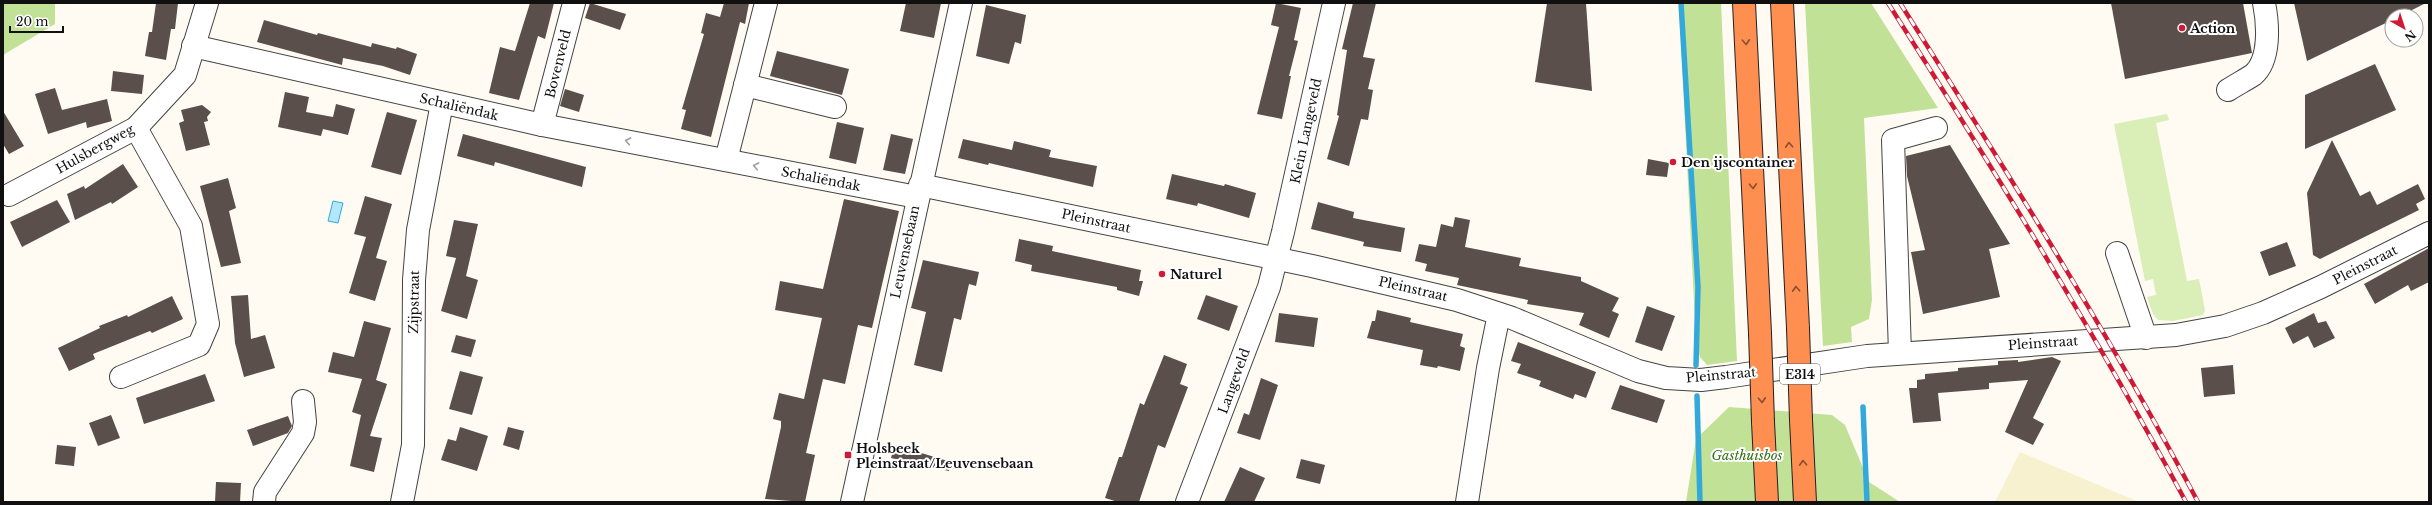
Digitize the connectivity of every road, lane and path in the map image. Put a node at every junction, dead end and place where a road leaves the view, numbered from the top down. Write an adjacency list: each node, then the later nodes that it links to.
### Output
1 (207, 3): 9 (street, Hulsbergweg)
2 (574, 3): 14 (street, Bovenveld)
3 (766, 3): 10 (street)
4 (961, 3): 18 (street, Leuvensebaan)
5 (1334, 3): 22 (street, Klein Langeveld)
6 (1744, 3): 33 (highway, E314, one-way to 33, bridge)
7 (1782, 3): 34 (highway, E314, one-way to 7, bridge)
8 (2264, 3): 11 (street)
9 (193, 46): 12 (street, Schaliëndak); 15 (street, Hulsbergweg)
10 (745, 85): 13 (street); 17 (street)
11 (2228, 90)
12 (442, 103): 14 (street, Schaliëndak); 30 (street, Zijpstraat)
13 (835, 107)
14 (542, 125): 17 (street, Schaliëndak, one-way to 14)
15 (136, 128): 19 (street, Hulsbergweg); 26 (street)
16 (1936, 128): 25 (street)
17 (726, 160): 18 (street, Schaliëndak, one-way to 17)
18 (918, 191): 22 (street, Pleinstraat); 31 (street, Leuvensebaan)
19 (9, 194)
20 (2429, 233): 24 (street, Pleinstraat)
21 (2117, 253): 24 (street)
22 (1276, 258): 23 (street, Pleinstraat); 32 (street, Langeveld)
23 (1499, 314): 25 (street, Pleinstraat); 28 (street)
24 (2146, 338): 25 (street, Pleinstraat)
25 (1900, 354)
26 (121, 377)
27 (303, 401): 29 (street)
28 (1472, 496)
29 (264, 502)
30 (402, 502)
31 (852, 502)
32 (1187, 502)
33 (1767, 502)
34 (1805, 502)

